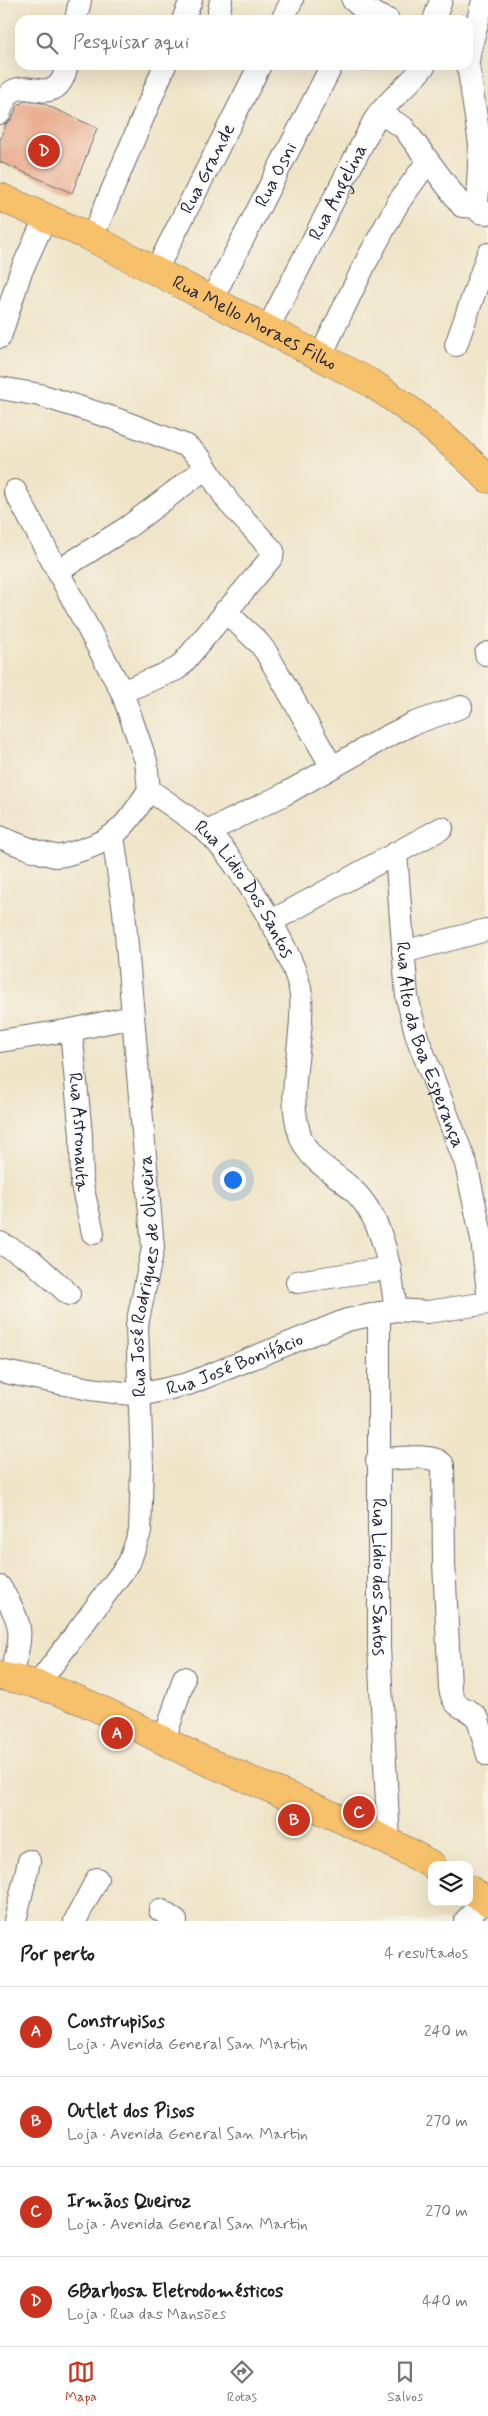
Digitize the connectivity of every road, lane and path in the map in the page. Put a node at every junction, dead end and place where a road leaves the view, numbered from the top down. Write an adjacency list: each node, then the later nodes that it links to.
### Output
1 (80, 0): 7 (street)
2 (191, 0): 8 (street)
3 (292, 0): 9 (street)
4 (441, 0): 11 (street)
5 (483, 1): 12 (street)
6 (357, 9): 10 (street)
7 (77, 15)
8 (185, 15)
9 (284, 15)
10 (374, 15)
11 (436, 15)
12 (473, 43)
13 (66, 70): 19 (street)
14 (163, 70): 25 (street)
15 (257, 70): 27 (street, Rua Grande)
16 (329, 70): 28 (street, Rua Osni)
17 (421, 70): 20 (street, Rua Angelina)
18 (469, 70): 23 (street)
19 (0, 113)
20 (379, 113): 21 (street); 29 (street, Rua Angelina)
21 (428, 161): 23 (street); 32 (street)
22 (0, 197): 24 (main road, Rua Mello Moraes Filho)
23 (483, 210)
24 (46, 216): 25 (main road, Rua Mello Moraes Filho); 30 (street)
25 (92, 238): 27 (main road, Rua Mello Moraes Filho)
26 (488, 254): 31 (street)
27 (155, 272): 28 (main road, Rua Mello Moraes Filho)
28 (215, 292): 29 (main road, Rua Mello Moraes Filho)
29 (267, 330): 32 (main road, Rua Mello Moraes Filho)
30 (0, 337)
31 (456, 345)
32 (323, 351): 35 (main road, Rua Mello Moraes Filho)
33 (0, 388): 34 (street)
34 (206, 468): 37 (street); 38 (street)
35 (488, 479)
36 (15, 491): 37 (street)
37 (58, 570): 39 (street)
38 (225, 611): 39 (street); 41 (street)
39 (122, 692): 42 (street)
40 (462, 707): 41 (street)
41 (332, 766): 44 (street)
42 (149, 790): 44 (street, Rua Lidio Dos Santos); 45 (street)
43 (442, 828): 47 (street)
44 (207, 832): 48 (street, Rua Lidio Dos Santos)
45 (113, 836): 46 (street); 51 (street, Rua José Rodrigues de Oliveira)
46 (0, 837)
47 (396, 853): 48 (street); 50 (street, Rua Alto da Boa Esperança)
48 (270, 922): 56 (street, Rua Lidio Dos Santos)
49 (486, 930): 50 (street)
50 (403, 952): 58 (street, Rua Alto da Boa Esperança)
51 (132, 1017): 52 (street); 63 (street, Rua José Rodrigues de Oliveira)
52 (71, 1030): 53 (street); 54 (street, Rua Astronauta)
53 (0, 1041)
54 (93, 1233)
55 (0, 1243): 59 (street)
56 (390, 1268): 57 (street); 61 (street, Rua Lidio Dos Santos)
57 (297, 1282)
58 (488, 1292)
59 (69, 1294)
60 (488, 1303): 61 (street)
61 (388, 1312): 63 (street, Rua José Bonifácio); 64 (street, Rua Lidio dos Santos)
62 (0, 1371): 63 (street, Rua José Bonifácio)
63 (140, 1396): 68 (street, Rua José Rodrigues de Oliveira)
64 (377, 1460): 70 (street); 71 (street, Rua Lidio dos Santos)
65 (0, 1587): 66 (street)
66 (5, 1677): 68 (main road)
67 (184, 1678): 69 (street)
68 (38, 1684): 69 (main road)
69 (164, 1741): 71 (main road)
70 (488, 1755)
71 (389, 1840): 73 (main road)
72 (29, 1861): 76 (street)
73 (428, 1863)
74 (97, 1879): 77 (street)
75 (481, 1897): 78 (street)
76 (15, 1921)
77 (75, 1921)
78 (465, 1921)

